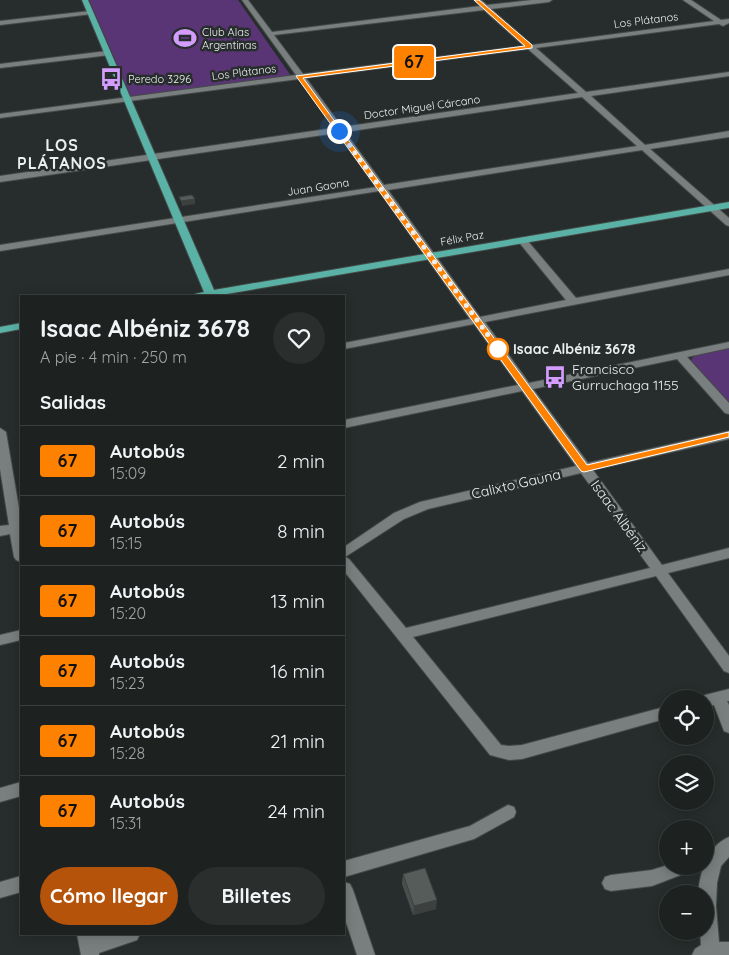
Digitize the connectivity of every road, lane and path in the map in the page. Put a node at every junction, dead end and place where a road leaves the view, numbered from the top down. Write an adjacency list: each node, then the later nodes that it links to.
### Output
1 (85, 0): 7 (main road)
2 (245, 0): 12 (street, Isaac Albéniz)
3 (477, 0): 6 (street)
4 (549, 0): 6 (street)
5 (686, 0): 9 (street)
6 (486, 8): 12 (street); 13 (street)
7 (90, 13): 10 (street); 14 (main road)
8 (729, 21): 9 (street, Los Plátanos)
9 (720, 22): 11 (street); 13 (street, Los Plátanos)
10 (0, 23)
11 (729, 28)
12 (269, 34): 17 (street, Isaac Albéniz)
13 (530, 47): 17 (street, Los Plátanos); 18 (street)
14 (107, 53): 15 (street); 19 (main road)
15 (0, 66)
16 (729, 74): 18 (street, Doctor Miguel Cárcano)
17 (299, 76): 19 (street, Los Plátanos); 21 (street, Isaac Albéniz)
18 (584, 95): 21 (street, Doctor Miguel Cárcano); 23 (street)
19 (126, 98): 20 (street, Los Plátanos); 24 (main road)
20 (0, 116)
21 (339, 131): 24 (street, Doctor Miguel Cárcano); 26 (street, Isaac Albéniz)
22 (729, 134): 23 (street, Juan Gaona)
23 (644, 147): 26 (street, Juan Gaona); 28 (street)
24 (152, 158): 25 (street, Doctor Miguel Cárcano); 29 (main road)
25 (0, 179)
26 (381, 189): 29 (street, Juan Gaona); 33 (street, Isaac Albéniz)
27 (729, 206): 28 (main road, Félix Paz)
28 (713, 208): 30 (street); 31 (main road, Félix Paz)
29 (178, 220): 32 (street, Juan Gaona); 35 (main road)
30 (729, 223)
31 (523, 241): 33 (main road, Félix Paz); 37 (street)
32 (0, 248)
33 (430, 256): 35 (main road, Félix Paz); 38 (street, Isaac Albéniz)
34 (729, 272): 37 (street)
35 (210, 294): 36 (main road, Félix Paz)
36 (204, 295)
37 (573, 302): 38 (street)
38 (477, 320): 42 (street); 44 (street, Isaac Albéniz)
39 (20, 326): 40 (main road)
40 (0, 330)
41 (729, 345): 43 (street)
42 (345, 346)
43 (679, 355): 44 (street); 45 (street)
44 (526, 387): 46 (street); 49 (street, Isaac Albéniz)
45 (729, 410)
46 (345, 424)
47 (0, 432): 50 (street)
48 (729, 435): 49 (street, Calixto Gauna)
49 (584, 468): 53 (street, Calixto Gauna); 56 (street, Isaac Albéniz)
50 (16, 528): 51 (street); 52 (street)
51 (0, 531)
52 (20, 551)
53 (345, 553)
54 (729, 553): 56 (street)
55 (345, 563): 57 (street)
56 (659, 571): 57 (street); 60 (street, Isaac Albéniz)
57 (403, 634): 62 (street)
58 (20, 635): 59 (street)
59 (0, 640)
60 (729, 667)
61 (717, 698): 63 (street)
62 (659, 714)
63 (729, 727)
64 (20, 789): 65 (street)
65 (0, 795)
66 (508, 812): 69 (street)
67 (729, 845): 68 (street)
68 (714, 858)
69 (345, 869)
70 (660, 875): 73 (street)
71 (710, 875): 78 (street)
72 (20, 884): 74 (street)
73 (611, 884)
74 (0, 890)
75 (345, 893): 80 (street)
76 (127, 935): 77 (street)
77 (89, 945)
78 (706, 952): 79 (street)
79 (729, 952)
80 (366, 955)

